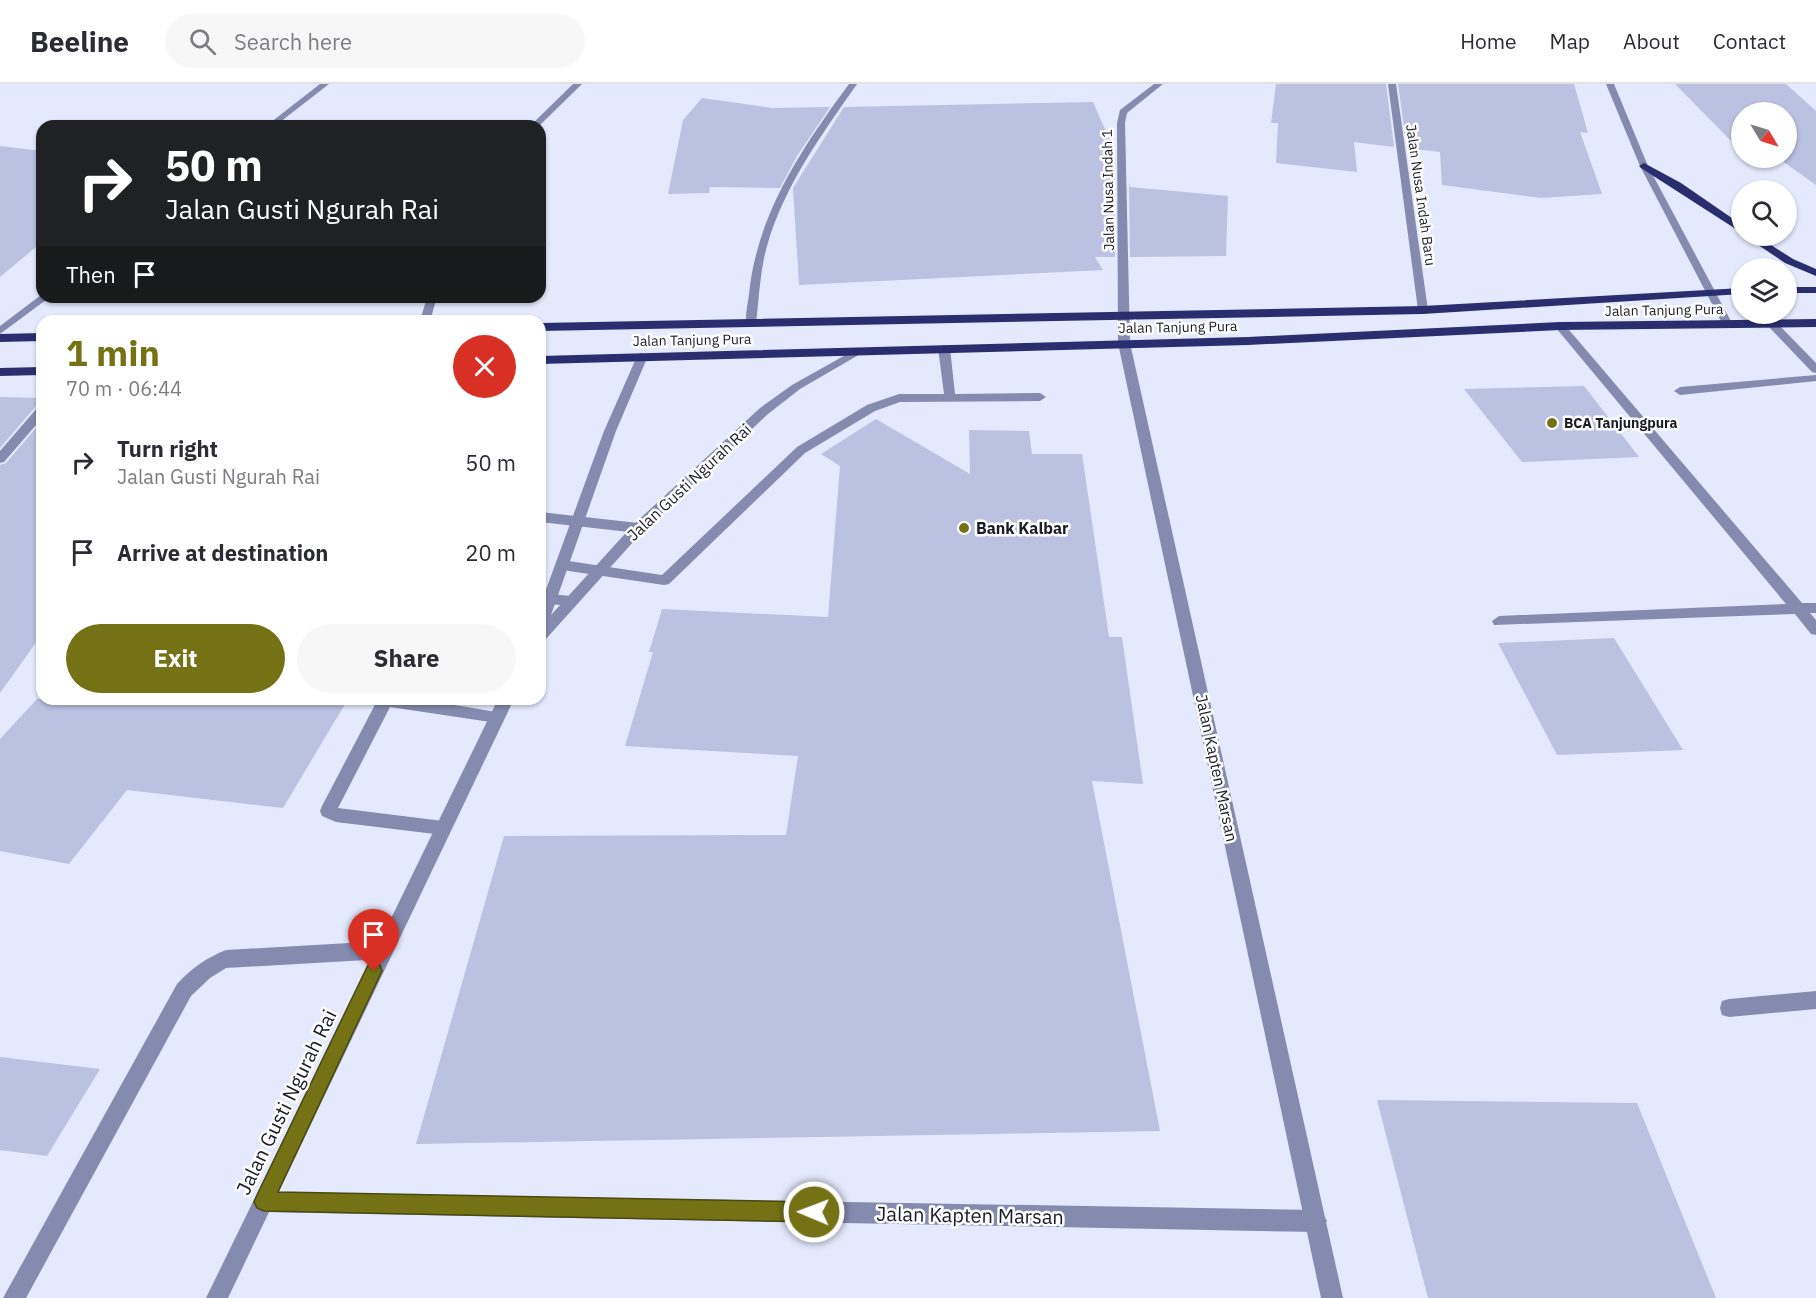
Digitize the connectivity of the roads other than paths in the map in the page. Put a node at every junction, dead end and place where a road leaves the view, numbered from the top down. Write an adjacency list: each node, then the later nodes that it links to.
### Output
1 (326, 84): 7 (street)
2 (578, 84): 8 (street)
3 (853, 84): 22 (street)
4 (1159, 84): 19 (street, Jalan Nusa Indah 1)
5 (1392, 84): 18 (street, Jalan Nusa Indah Baru)
6 (1610, 84): 9 (street)
7 (278, 120)
8 (540, 120)
9 (1644, 166): 10 (highway); 16 (street)
10 (1731, 222)
11 (1766, 246): 12 (highway)
12 (1816, 273)
13 (1797, 290): 14 (highway)
14 (1816, 290)
15 (1731, 291): 16 (highway, Jalan Tanjung Pura)
16 (1712, 292): 18 (highway, Jalan Tanjung Pura); 25 (street)
17 (37, 303): 28 (street)
18 (1423, 310): 19 (highway, Jalan Tanjung Pura)
19 (1123, 314): 22 (highway, Jalan Tanjung Pura); 31 (street, Jalan Kapten Marsan)
20 (1797, 322): 21 (highway, Jalan Tanjung Pura)
21 (1816, 322)
22 (751, 324): 27 (highway, Jalan Tanjung Pura)
23 (1750, 324): 25 (highway, Jalan Tanjung Pura)
24 (1772, 324): 36 (street)
25 (1728, 325): 26 (highway, Jalan Tanjung Pura)
26 (1560, 326): 31 (highway, Jalan Tanjung Pura); 54 (street)
27 (546, 327)
28 (0, 331)
29 (36, 337): 30 (highway)
30 (0, 338)
31 (1124, 342): 32 (highway, Jalan Tanjung Pura); 67 (street, Jalan Kapten Marsan)
32 (944, 348): 33 (highway, Jalan Tanjung Pura); 41 (street)
33 (858, 351): 34 (highway, Jalan Tanjung Pura); 47 (street, Jalan Gusti Ngurah Rai)
34 (642, 356): 35 (highway, Jalan Tanjung Pura); 46 (street)
35 (546, 360)
36 (1816, 370)
37 (36, 371): 38 (highway)
38 (0, 372)
39 (1816, 378): 40 (street)
40 (1680, 391)
41 (950, 397): 42 (street); 49 (street)
42 (1040, 397)
43 (36, 417): 44 (street)
44 (0, 459)
45 (546, 517): 46 (street)
46 (577, 520): 47 (street); 48 (street)
47 (638, 528): 49 (street, Jalan Gusti Ngurah Rai)
48 (562, 565): 49 (street); 50 (street)
49 (597, 571): 52 (street, Jalan Gusti Ngurah Rai)
50 (546, 597)
51 (546, 599): 52 (street)
52 (570, 601): 56 (street, Jalan Gusti Ngurah Rai)
53 (1816, 608): 54 (street)
54 (1799, 609): 55 (street); 57 (street)
55 (1499, 621)
56 (546, 629)
57 (1816, 630)
58 (382, 705): 62 (street)
59 (422, 705): 61 (street)
60 (503, 705): 61 (street, Jalan Gusti Ngurah Rai)
61 (497, 717): 62 (street, Jalan Gusti Ngurah Rai)
62 (443, 828): 63 (street, Jalan Gusti Ngurah Rai)
63 (384, 950): 66 (street, Jalan Gusti Ngurah Rai); 68 (street)
64 (1816, 1000): 65 (street)
65 (1729, 1008)
66 (264, 1202): 67 (street, Jalan Kapten Marsan); 69 (street, Jalan Gusti Ngurah Rai)
67 (1316, 1221): 70 (street, Jalan Kapten Marsan)
68 (14, 1298)
69 (217, 1298)
70 (1332, 1298)

